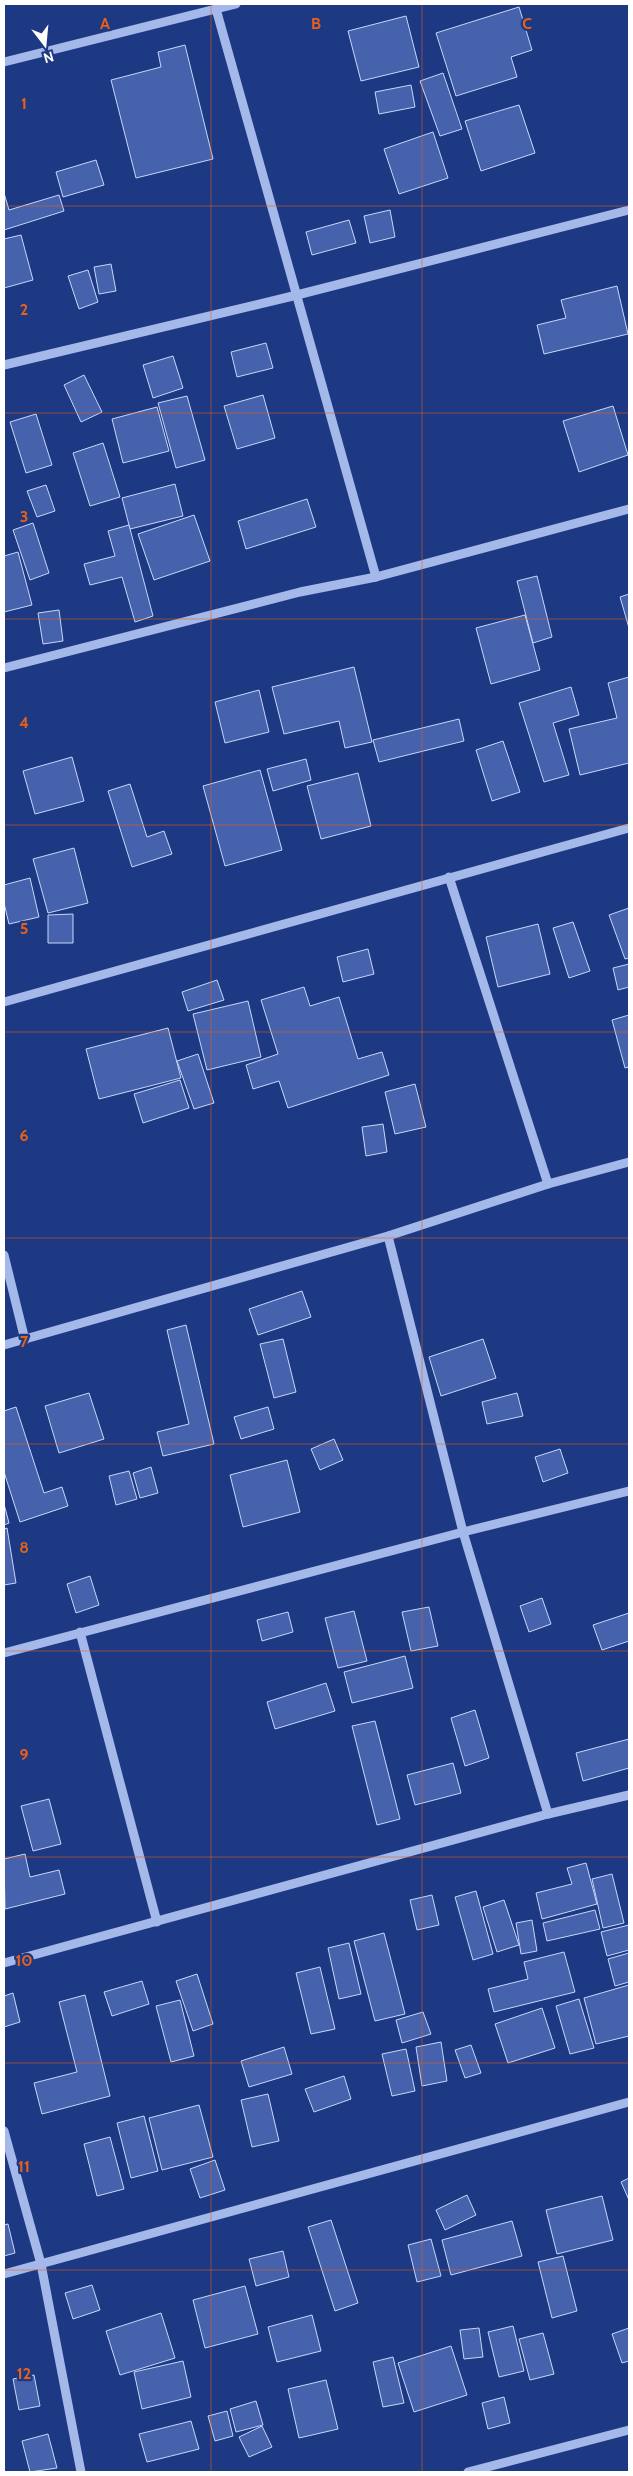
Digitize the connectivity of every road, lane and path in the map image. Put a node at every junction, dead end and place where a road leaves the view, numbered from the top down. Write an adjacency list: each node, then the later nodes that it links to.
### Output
1 (236, 4): 2 (street)
2 (216, 9): 3 (street); 5 (street)
3 (4, 62)
4 (629, 210): 5 (street)
5 (297, 295): 6 (street); 8 (street)
6 (4, 366)
7 (629, 509): 8 (street)
8 (376, 577): 9 (street)
9 (4, 668)
10 (629, 828): 11 (street)
11 (449, 877): 12 (street); 14 (street)
12 (4, 1002)
13 (629, 1162): 14 (street)
14 (548, 1184): 15 (street)
15 (388, 1236): 17 (street); 20 (street)
16 (4, 1256): 17 (street)
17 (25, 1340): 18 (street)
18 (4, 1345)
19 (629, 1491): 20 (street)
20 (463, 1532): 21 (street); 24 (street)
21 (80, 1632): 22 (street); 25 (street)
22 (4, 1653)
23 (629, 1795): 24 (street)
24 (548, 1814): 25 (street)
25 (157, 1922): 26 (street)
26 (4, 1963)
27 (629, 2102): 29 (street)
28 (4, 2131): 29 (street)
29 (41, 2264): 30 (street); 32 (street)
30 (4, 2274)
31 (629, 2430): 33 (street)
32 (81, 2472)
33 (468, 2472)

